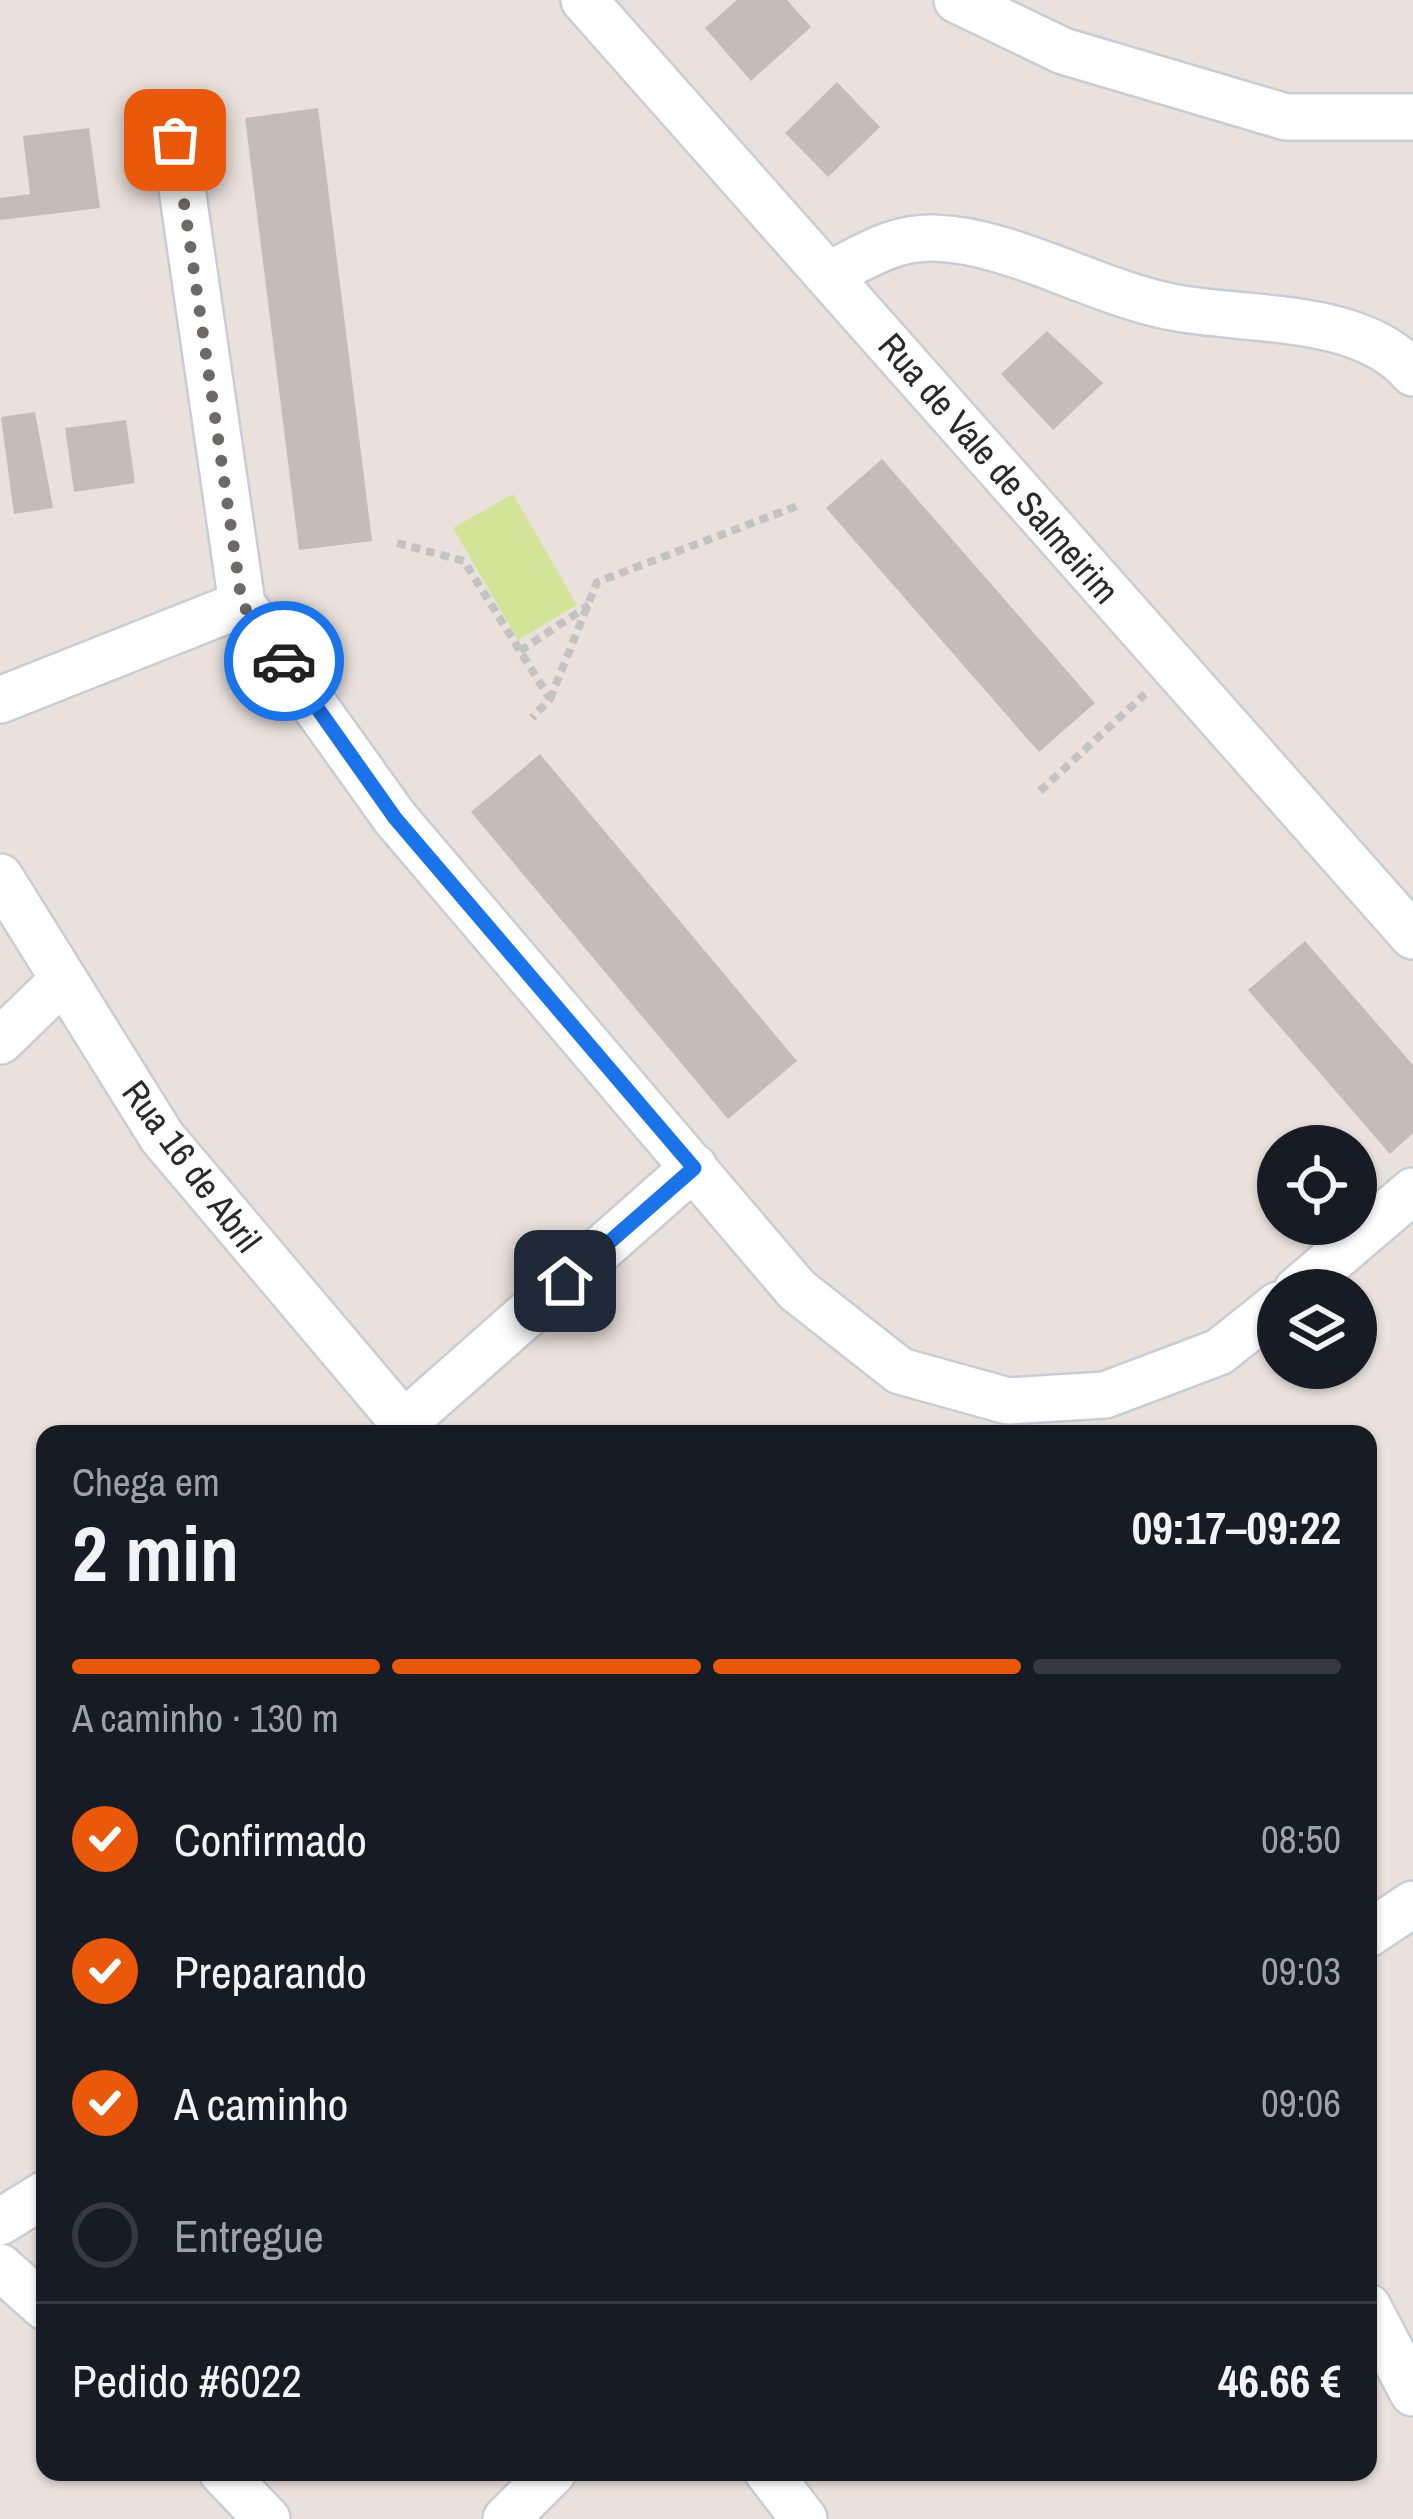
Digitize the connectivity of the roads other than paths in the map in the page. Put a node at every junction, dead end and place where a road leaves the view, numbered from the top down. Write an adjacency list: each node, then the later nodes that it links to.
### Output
1 (584, 0): 5 (street, Rua de Vale de Salmeirim)
2 (957, 0): 3 (street)
3 (1413, 117)
4 (175, 140): 7 (street)
5 (832, 273): 6 (street); 10 (street, Rua de Vale de Salmeirim)
6 (1406, 356)
7 (242, 604): 8 (street); 13 (street)
8 (0, 700)
9 (0, 877): 11 (street, Rua 16 de Abril)
10 (1413, 936)
11 (63, 980): 12 (street); 17 (street, Rua 16 de Abril)
12 (0, 1041)
13 (694, 1168): 16 (street); 18 (street)
14 (1413, 1192): 15 (street)
15 (1322, 1269)
16 (1257, 1322)
17 (406, 1425)
18 (412, 1425)
19 (1413, 1904): 20 (street)
20 (1377, 1928)
21 (36, 2200): 22 (street)
22 (0, 2222)
23 (0, 2267): 24 (street)
24 (36, 2299)
25 (1377, 2324): 26 (street)
26 (1413, 2393)
27 (231, 2481): 30 (street)
28 (544, 2481): 31 (street)
29 (775, 2481): 32 (street)
30 (267, 2519)
31 (506, 2519)
32 (804, 2519)

